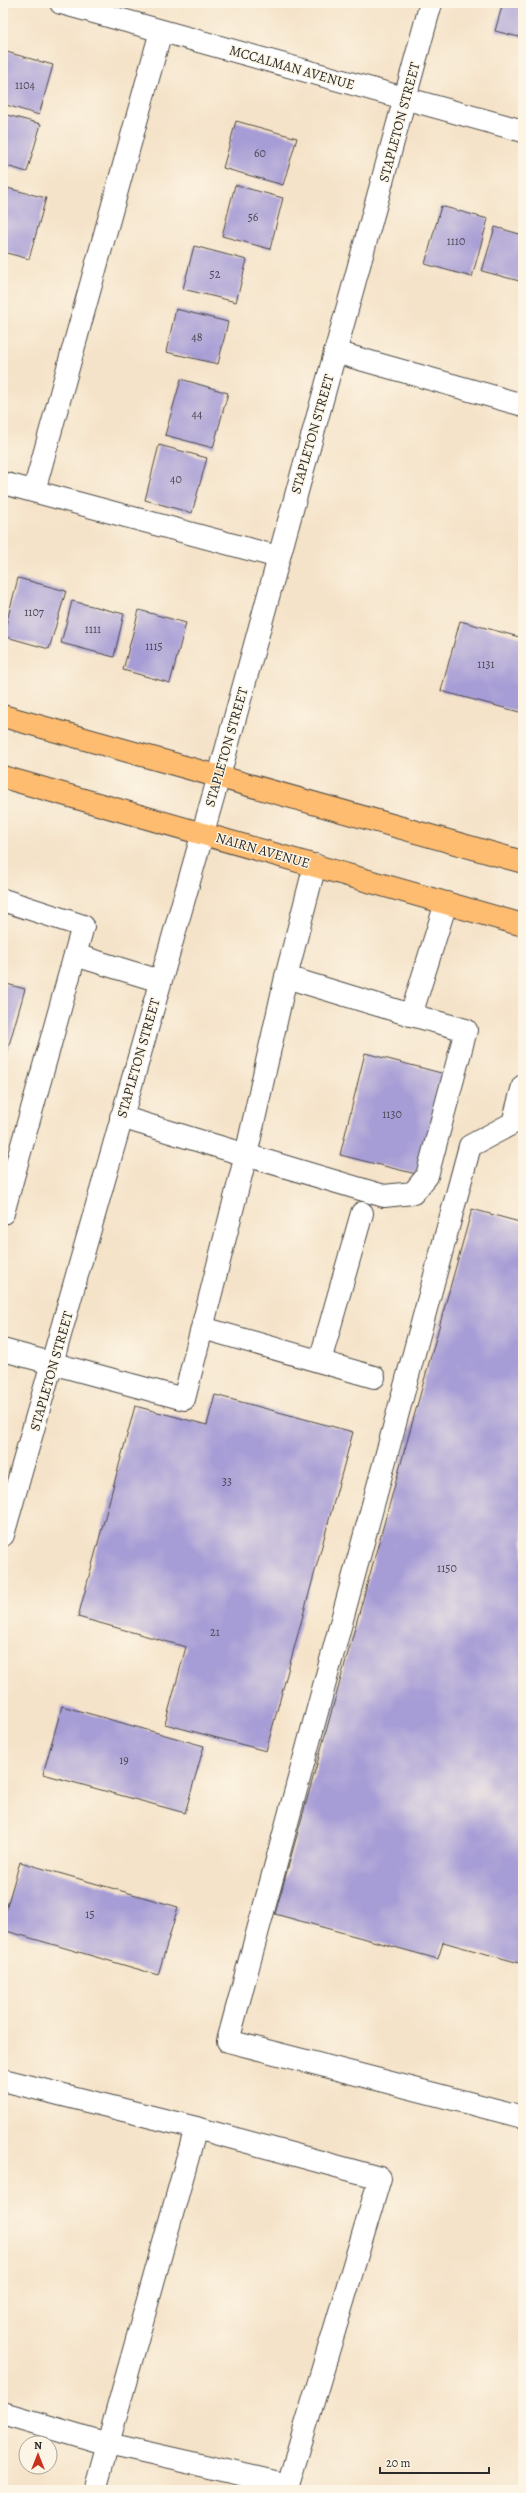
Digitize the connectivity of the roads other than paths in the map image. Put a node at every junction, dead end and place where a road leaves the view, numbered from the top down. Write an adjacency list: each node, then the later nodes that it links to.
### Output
1 (61, 3): 3 (street, MCCALMAN AVENUE)
2 (431, 3): 4 (street, STAPLETON STREET)
3 (161, 31): 4 (street, MCCALMAN AVENUE); 9 (street)
4 (406, 99): 5 (street, MCCALMAN AVENUE); 6 (street, STAPLETON STREET)
5 (523, 131)
6 (335, 352): 7 (street); 10 (street, STAPLETON STREET)
7 (523, 405)
8 (3, 483): 9 (street)
9 (34, 491): 10 (street)
10 (278, 557): 12 (street, STAPLETON STREET)
11 (3, 716): 12 (main road)
12 (219, 776): 14 (street, STAPLETON STREET); 15 (main road)
13 (3, 777): 14 (main road, NAIRN AVENUE)
14 (202, 832): 16 (main road, NAIRN AVENUE); 22 (street, STAPLETON STREET)
15 (523, 862)
16 (315, 865): 18 (main road, NAIRN AVENUE); 21 (street)
17 (3, 900): 20 (street)
18 (446, 903): 19 (main road, NAIRN AVENUE); 23 (street)
19 (523, 925)
20 (75, 955): 22 (street); 27 (street)
21 (286, 977): 23 (street); 26 (street)
22 (160, 981): 25 (street, STAPLETON STREET)
23 (411, 1014): 26 (street)
24 (523, 1086): 36 (street)
25 (121, 1117): 26 (street); 32 (street, STAPLETON STREET)
26 (246, 1155): 29 (street)
27 (3, 1213)
28 (362, 1213): 31 (street)
29 (203, 1328): 31 (street); 32 (street)
30 (3, 1350): 32 (street)
31 (320, 1361): 33 (street)
32 (54, 1364): 34 (street, STAPLETON STREET)
33 (374, 1376)
34 (3, 1535)
35 (3, 2080): 37 (street)
36 (523, 2118)
37 (196, 2128): 39 (street); 40 (street)
38 (3, 2413): 39 (street)
39 (108, 2444): 40 (street); 41 (street)
40 (292, 2487)
41 (95, 2490)

